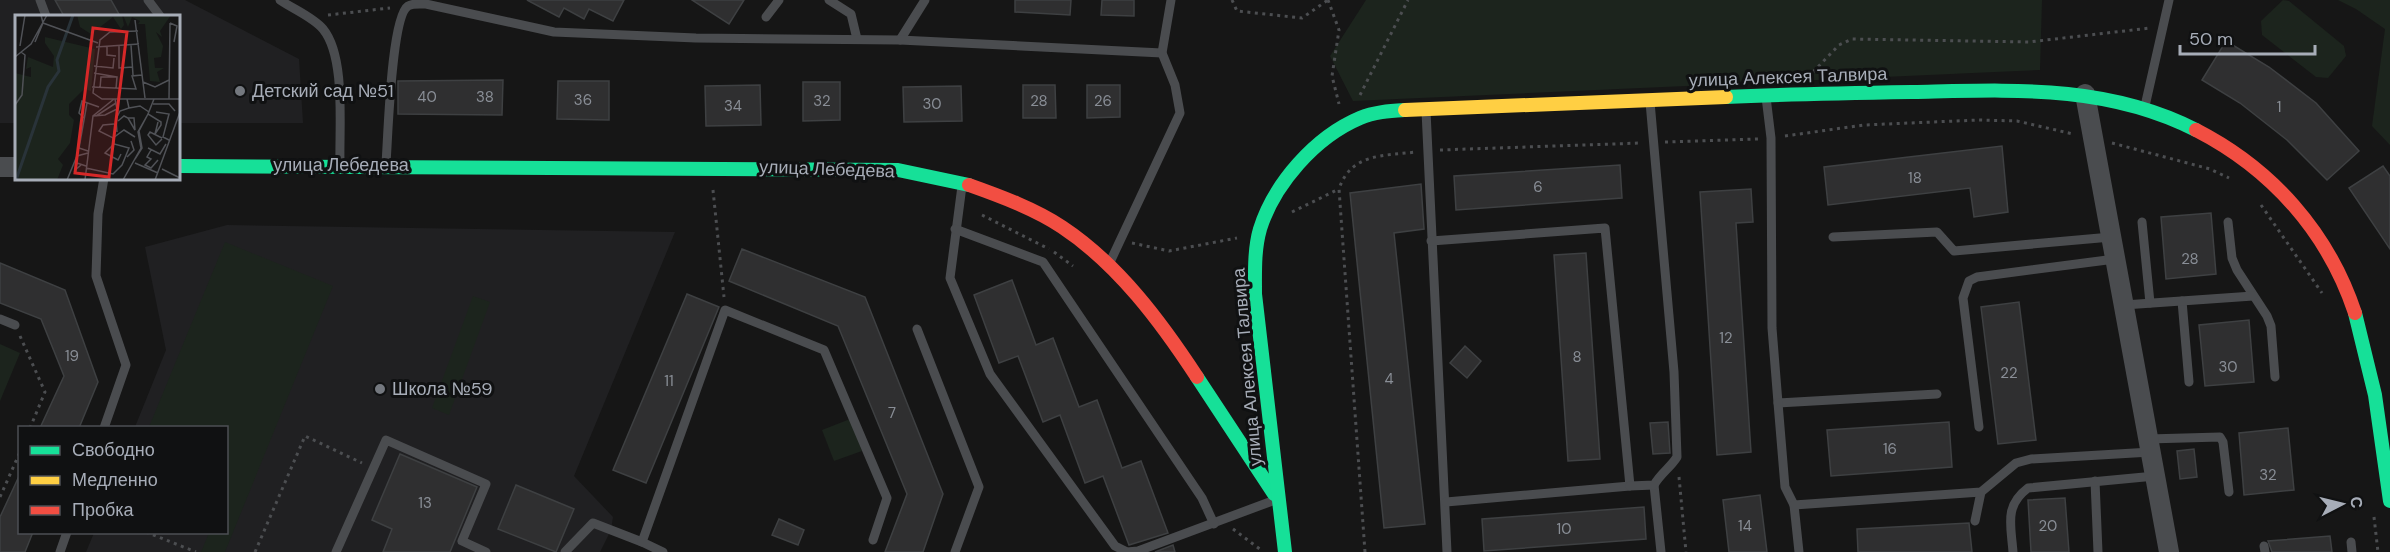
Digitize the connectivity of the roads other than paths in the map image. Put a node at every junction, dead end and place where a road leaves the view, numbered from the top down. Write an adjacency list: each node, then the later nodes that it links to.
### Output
1 (40, 0): 9 (lane)
2 (148, 0): 10 (lane)
3 (280, 0): 21 (lane)
4 (779, 0): 11 (lane)
5 (829, 0): 12 (lane)
6 (924, 0): 13 (lane)
7 (1171, 0): 14 (lane)
8 (2169, 0): 18 (lane)
9 (46, 15)
10 (159, 15)
11 (766, 17)
12 (857, 39): 13 (lane); 20 (lane)
13 (900, 40): 14 (lane)
14 (1162, 53): 32 (lane)
15 (2085, 94): 16 (street, улица Алексея Талвира); 18 (street, улица Алексея Талвира); 29 (street)
16 (1766, 95): 17 (street, улица Алексея Талвира); 43 (lane)
17 (1650, 100): 19 (street, улица Алексея Талвира); 49 (lane)
18 (2145, 107): 54 (street, улица Алексея Талвира)
19 (1426, 108): 30 (lane); 53 (street, улица Алексея Талвира)
20 (386, 164): 21 (street, улица Лебедева); 24 (street, улица Лебедева)
21 (340, 165): 22 (street, улица Лебедева)
22 (180, 166)
23 (104, 180): 44 (lane)
24 (963, 183): 27 (lane); 32 (street, улица Лебедева)
25 (2142, 222): 35 (lane)
26 (2228, 222): 33 (lane)
27 (955, 230): 58 (lane); 58 (lane)
28 (1833, 237): 29 (lane)
29 (2111, 237): 31 (street)
30 (1431, 241): 50 (lane); 55 (lane)
31 (2115, 259): 36 (street); 45 (lane)
32 (1109, 264): 53 (street, улица Лебедева)
33 (2253, 296): 34 (lane); 40 (lane)
34 (2182, 301): 35 (lane); 41 (lane)
35 (2150, 303): 36 (lane)
36 (2124, 305): 46 (street)
37 (0, 319): 38 (lane)
38 (15, 325)
39 (917, 329): 68 (lane)
40 (2275, 376)
41 (2189, 382)
42 (1937, 394): 43 (lane)
43 (1778, 403): 56 (lane)
44 (105, 426)
45 (1979, 427)
46 (2150, 445): 47 (street); 51 (lane); 52 (lane)
47 (2155, 476): 48 (lane); 75 (street)
48 (2094, 481): 73 (lane); 74 (lane)
49 (1654, 485): 50 (lane); 71 (lane)
50 (1630, 486): 55 (lane)
51 (1981, 492): 56 (lane); 57 (lane)
52 (2229, 492)
53 (1277, 499): 58 (lane); 69 (street, улица Лебедева)
54 (2390, 501)
55 (1446, 502): 70 (lane)
56 (1794, 506): 72 (lane)
57 (1975, 521)
58 (1218, 522)
59 (66, 534): 63 (lane)
60 (873, 540): 61 (lane)
61 (642, 542): 66 (lane); 67 (lane)
62 (2351, 542): 76 (lane)
63 (60, 552)
64 (336, 552): 65 (lane)
65 (486, 552)
66 (565, 552)
67 (663, 552)
68 (957, 552)
69 (1285, 552)
70 (1447, 552)
71 (1661, 552)
72 (1798, 552)
73 (2013, 552)
74 (2098, 552)
75 (2169, 552)
76 (2352, 552)

